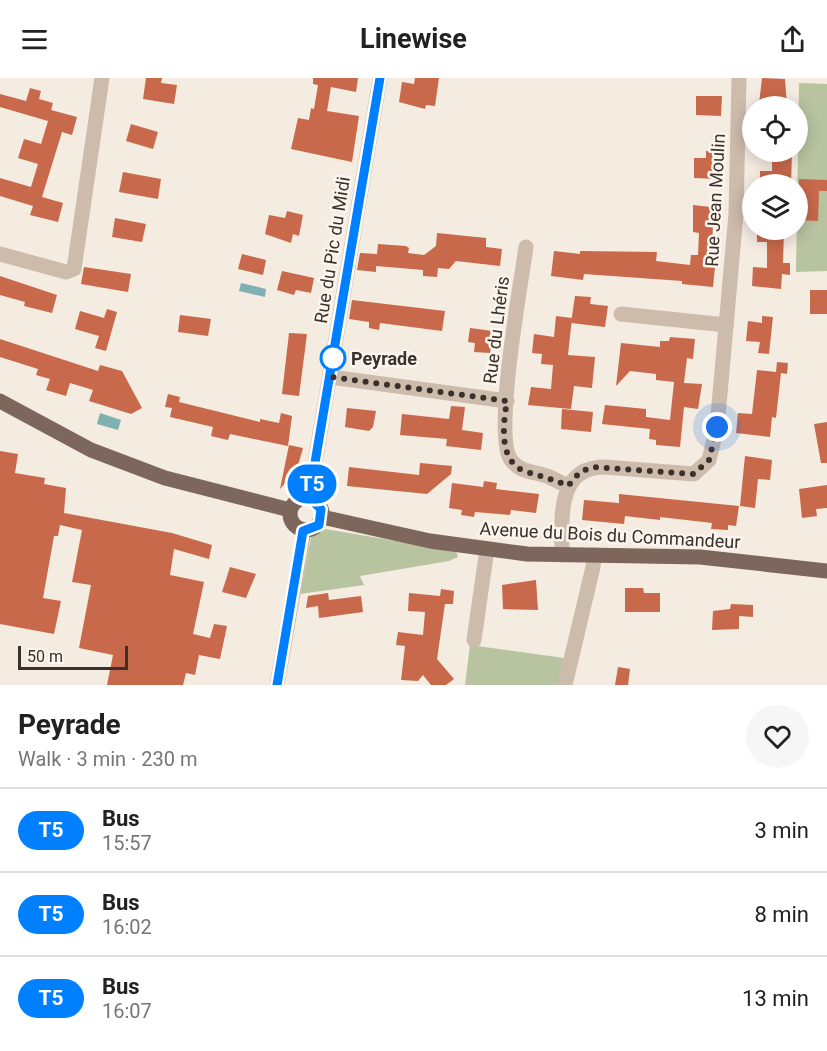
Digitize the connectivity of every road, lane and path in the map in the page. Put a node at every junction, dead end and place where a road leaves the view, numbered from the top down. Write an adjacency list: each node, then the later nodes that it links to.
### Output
1 (102, 78): 5 (street)
2 (380, 78): 8 (street, Rue du Pic du Midi)
3 (739, 78): 7 (street, Rue Jean Moulin)
4 (526, 247): 10 (street, Rue du Lhéris)
5 (0, 254)
6 (621, 314): 7 (street)
7 (726, 325): 11 (street, Rue Jean Moulin)
8 (331, 377): 10 (street); 12 (street, Rue du Pic du Midi)
9 (0, 401): 13 (main road)
10 (507, 401): 11 (street, Rue du Lhéris)
11 (568, 486): 17 (street)
12 (309, 498): 13 (main road); 14 (main road)
13 (290, 510): 15 (main road)
14 (322, 517): 15 (main road); 16 (main road, Avenue du Bois du Commandeur)
15 (303, 531): 21 (street)
16 (488, 549): 17 (main road, Avenue du Bois du Commandeur); 20 (street)
17 (562, 555): 18 (main road, Avenue du Bois du Commandeur)
18 (594, 555): 19 (main road, Avenue du Bois du Commandeur); 22 (street)
19 (827, 571)
20 (474, 640)
21 (277, 685)
22 (565, 685)

